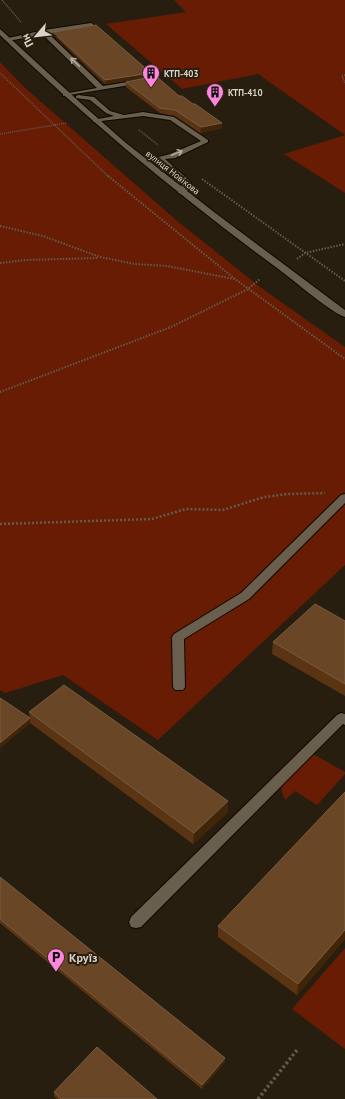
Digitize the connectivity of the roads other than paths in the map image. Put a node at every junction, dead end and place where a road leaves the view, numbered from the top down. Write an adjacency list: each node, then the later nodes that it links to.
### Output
1 (92, 25): 3 (lane)
2 (0, 31): 4 (main road, вулиця Новікова)
3 (44, 32): 4 (lane); 6 (lane, one-way to 3)
4 (7, 38): 7 (main road, вулиця Новікова)
5 (149, 81): 6 (lane)
6 (102, 89): 7 (lane)
7 (66, 95): 8 (lane); 9 (main road, вулиця Новікова)
8 (122, 116): 9 (lane); 10 (lane, one-way to 8)
9 (96, 121): 11 (main road, вулиця Новікова)
10 (159, 158): 11 (lane); 12 (lane)
11 (143, 162): 12 (main road, вулиця Новікова)
12 (182, 193): 13 (main road, вулиця Новікова)
13 (345, 314)
14 (345, 497): 15 (lane)
15 (179, 687)
16 (345, 720): 17 (lane)
17 (136, 922)

